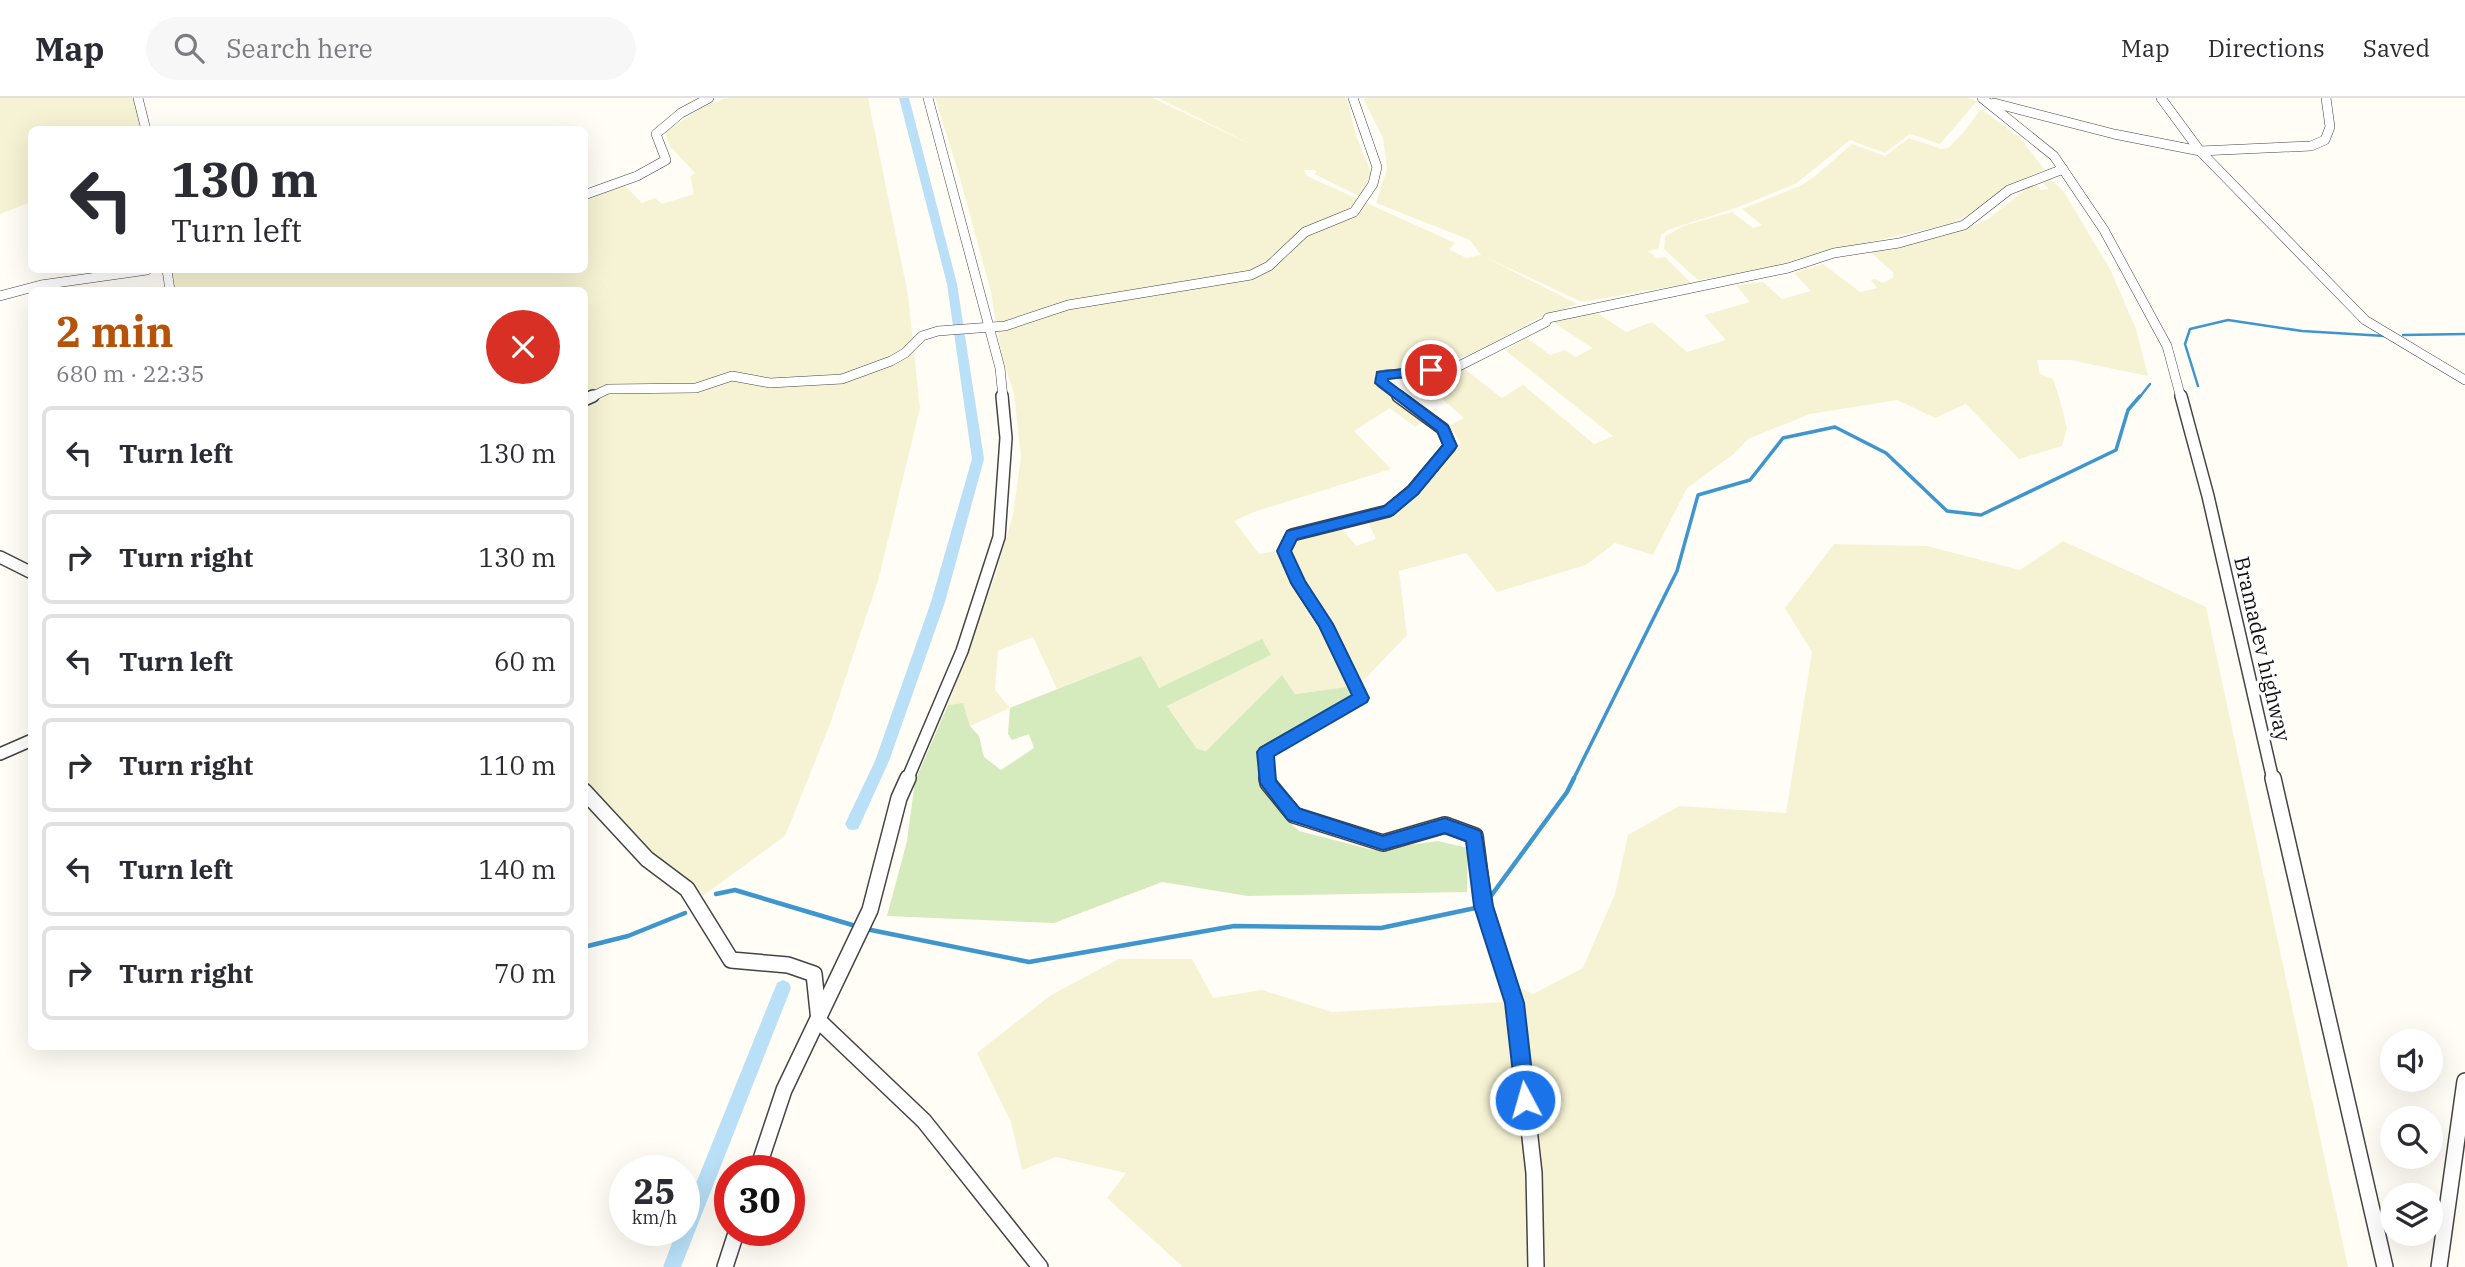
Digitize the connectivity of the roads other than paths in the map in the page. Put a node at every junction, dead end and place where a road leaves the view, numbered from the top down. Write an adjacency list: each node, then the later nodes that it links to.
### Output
1 (138, 98): 8 (street)
2 (709, 98): 11 (street)
3 (928, 98): 16 (street)
4 (1353, 98): 16 (street)
5 (2161, 98): 9 (street)
6 (2326, 98): 9 (street)
7 (1982, 99): 9 (street); 10 (street, Bramadev highway)
8 (145, 126)
9 (2200, 151): 19 (street)
10 (2063, 169): 32 (street); 33 (street, Bramadev highway)
11 (588, 193)
12 (126, 273): 13 (street)
13 (34, 287)
14 (28, 288): 15 (street)
15 (0, 296)
16 (987, 327): 17 (street); 26 (street)
17 (970, 328): 18 (street)
18 (938, 331): 20 (street)
19 (2465, 380)
20 (588, 398)
21 (0, 557): 22 (street)
22 (28, 571)
23 (28, 742): 24 (street)
24 (0, 754)
25 (588, 795): 26 (street)
26 (819, 1021): 28 (street); 31 (street)
27 (2465, 1081): 34 (street)
28 (762, 1155)
29 (732, 1246): 30 (street)
30 (725, 1267)
31 (1040, 1267)
32 (1536, 1267)
33 (2385, 1267)
34 (2439, 1267)

